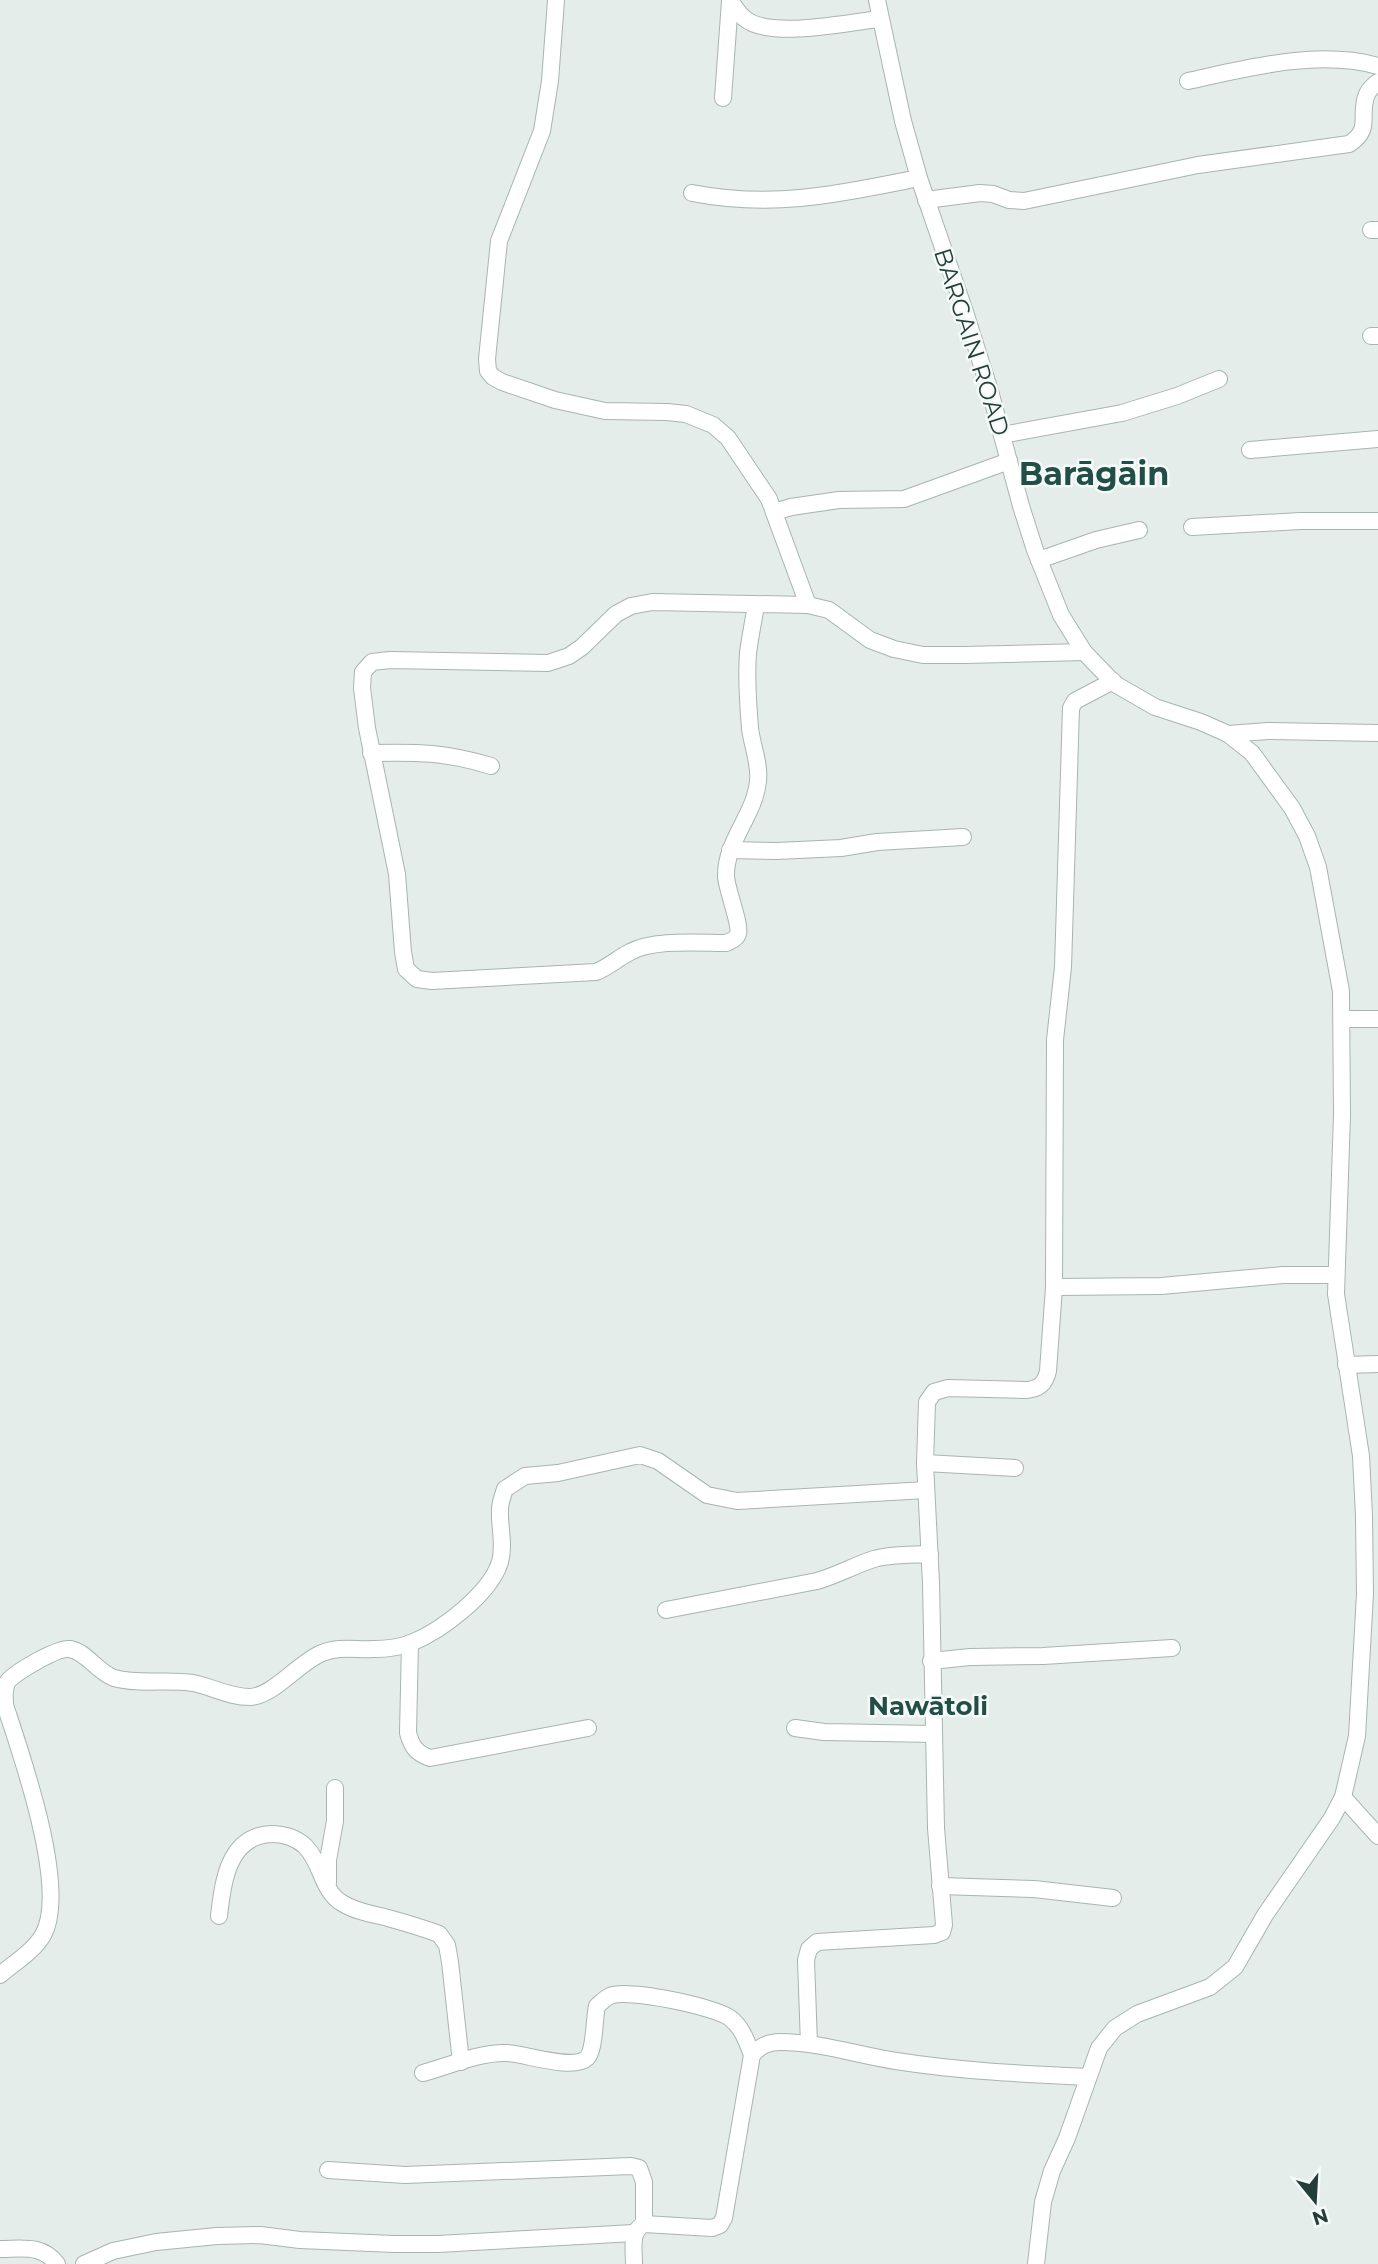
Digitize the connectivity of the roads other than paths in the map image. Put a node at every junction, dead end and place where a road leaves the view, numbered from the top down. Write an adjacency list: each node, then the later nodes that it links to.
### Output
1 (556, 0): 17 (street)
2 (730, 0): 4 (street); 8 (street)
3 (877, 0): 4 (street, BARGAIN ROAD)
4 (880, 19): 9 (street, BARGAIN ROAD)
5 (1378, 66): 6 (street)
6 (1188, 81)
7 (1378, 82): 11 (street)
8 (723, 98)
9 (919, 178): 10 (street); 11 (street, BARGAIN ROAD)
10 (692, 193)
11 (926, 200): 13 (street, BARGAIN ROAD)
12 (1219, 379): 13 (street)
13 (1002, 435): 16 (street, BARGAIN ROAD)
14 (1378, 439): 15 (street)
15 (1250, 450)
16 (1009, 461): 17 (street); 21 (street, BARGAIN ROAD)
17 (774, 512): 22 (street)
18 (1378, 521): 19 (street)
19 (1192, 527)
20 (1139, 530): 21 (street)
21 (1039, 560): 24 (street, BARGAIN ROAD)
22 (808, 605): 23 (street); 24 (street)
23 (756, 606): 28 (street); 31 (street)
24 (1084, 652): 25 (street, BARGAIN ROAD)
25 (1113, 681): 27 (street, BARGAIN ROAD); 35 (street)
26 (1378, 733): 27 (street, BARGAIN ROAD)
27 (1228, 734): 32 (street)
28 (372, 753): 29 (street); 31 (street)
29 (491, 766)
30 (962, 836): 31 (street)
31 (730, 850)
32 (1342, 1019): 33 (street); 34 (street)
33 (1378, 1019)
34 (1335, 1275): 35 (street); 37 (street)
35 (1054, 1287): 38 (street)
36 (1378, 1364): 37 (street)
37 (1346, 1366): 51 (street)
38 (925, 1463): 39 (street); 40 (street)
39 (1015, 1468)
40 (926, 1490): 41 (street); 43 (street)
41 (930, 1554): 42 (street); 45 (street)
42 (666, 1610)
43 (410, 1643): 46 (street); 47 (street)
44 (1172, 1648): 45 (street)
45 (931, 1661): 49 (street)
46 (2, 1686): 57 (street)
47 (588, 1728)
48 (794, 1728): 49 (street)
49 (934, 1734): 53 (street)
50 (335, 1788): 54 (street)
51 (1343, 1797): 52 (street); 62 (street)
52 (1378, 1836)
53 (940, 1886): 55 (street); 58 (street)
54 (328, 1891): 56 (street); 60 (street)
55 (1113, 1898)
56 (219, 1916)
57 (0, 1975)
58 (809, 2044): 59 (street); 62 (street)
59 (752, 2055): 60 (street); 64 (street)
60 (461, 2062): 61 (street)
61 (422, 2073)
62 (1088, 2077): 69 (street)
63 (328, 2170): 64 (street)
64 (639, 2228): 67 (street); 68 (street)
65 (0, 2249): 66 (street)
66 (57, 2264)
67 (84, 2264)
68 (634, 2264)
69 (1036, 2264)

